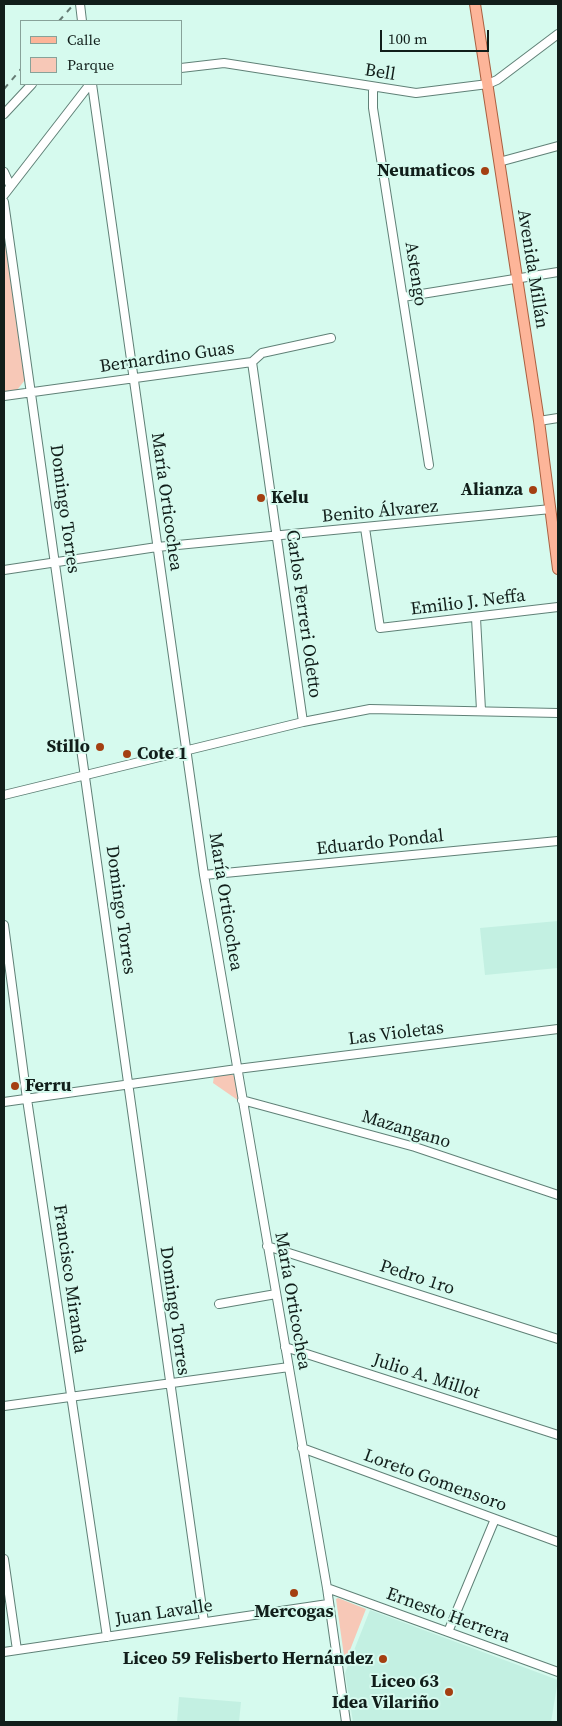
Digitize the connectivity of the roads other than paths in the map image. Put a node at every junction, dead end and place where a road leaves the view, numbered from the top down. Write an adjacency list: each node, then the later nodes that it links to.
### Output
1 (80, 4): 3 (street)
2 (475, 4): 6 (main road, Avenida Millán)
3 (82, 20)
4 (558, 34): 6 (street, Bell)
5 (182, 68): 10 (street, Bell)
6 (488, 84): 10 (street, Bell); 13 (main road, Avenida Millán)
7 (31, 85): 11 (street)
8 (90, 85): 15 (street)
9 (91, 85): 23 (street, María Orticochea)
10 (373, 87): 20 (street, Astengo)
11 (4, 114)
12 (558, 146): 13 (street)
13 (499, 162): 19 (main road, Avenida Millán)
14 (4, 172): 15 (street)
15 (10, 185): 16 (street)
16 (4, 195)
17 (4, 202): 24 (street, Domingo Torres)
18 (558, 272): 19 (street)
19 (517, 278): 20 (street); 27 (main road, Avenida Millán)
20 (403, 296): 28 (street, Astengo)
21 (331, 338): 22 (street, Bernardino Guas)
22 (252, 362): 23 (street, Bernardino Guas); 31 (street, Carlos Ferreri Odetto)
23 (134, 377): 24 (street, Bernardino Guas); 32 (street, María Orticochea)
24 (32, 393): 25 (street, Bernardino Guas); 33 (street, Domingo Torres)
25 (4, 396)
26 (558, 418): 27 (street)
27 (539, 421): 29 (main road, Avenida Millán)
28 (429, 465)
29 (551, 509): 30 (street, Benito Álvarez); 34 (main road, Avenida Millán)
30 (365, 528): 31 (street, Benito Álvarez); 37 (street, Emilio J. Neffa)
31 (276, 537): 32 (street, Benito Álvarez); 40 (street, Carlos Ferreri Odetto)
32 (157, 547): 33 (street, Benito Álvarez); 41 (street, María Orticochea)
33 (56, 562): 35 (street, Benito Álvarez); 42 (street, Domingo Torres)
34 (558, 569)
35 (4, 570)
36 (558, 607): 37 (street, Emilio J. Neffa)
37 (476, 618): 38 (street)
38 (481, 710): 39 (street); 40 (street)
39 (558, 714)
40 (303, 722): 41 (street)
41 (186, 750): 42 (street); 45 (street, María Orticochea)
42 (86, 774): 43 (street); 49 (street, Domingo Torres)
43 (4, 795)
44 (558, 841): 45 (street, Eduardo Pondal)
45 (204, 875): 48 (street, María Orticochea)
46 (4, 925): 50 (street, Francisco Miranda)
47 (558, 1029): 48 (street, Las Violetas)
48 (238, 1069): 49 (street); 51 (street, María Orticochea)
49 (129, 1085): 50 (street); 60 (street, Domingo Torres)
50 (27, 1099): 52 (street); 61 (street, Francisco Miranda)
51 (242, 1100): 53 (street, Mazangano); 54 (street, María Orticochea)
52 (4, 1102)
53 (558, 1195)
54 (267, 1246): 55 (street, María Orticochea); 57 (street, Pedro 1ro)
55 (276, 1294): 56 (street); 58 (street, María Orticochea)
56 (219, 1304)
57 (558, 1339)
58 (285, 1347): 59 (street, María Orticochea); 63 (street, Julio A. Millot)
59 (289, 1367): 60 (street); 64 (street, María Orticochea)
60 (169, 1383): 61 (street); 70 (street, Domingo Torres)
61 (71, 1396): 62 (street); 72 (street, Francisco Miranda)
62 (4, 1406)
63 (558, 1435)
64 (302, 1448): 65 (street, Loreto Gomensoro); 68 (street, María Orticochea)
65 (495, 1519): 66 (street, Loreto Gomensoro); 71 (street)
66 (558, 1542)
67 (4, 1559): 73 (street)
68 (327, 1588): 69 (street, María Orticochea); 71 (street, Ernesto Herrera)
69 (328, 1604): 70 (street, Juan Lavalle); 76 (street, María Orticochea)
70 (204, 1622): 72 (street, Juan Lavalle)
71 (448, 1632): 75 (street, Ernesto Herrera)
72 (107, 1637): 73 (street, Juan Lavalle)
73 (17, 1650): 74 (street, Juan Lavalle)
74 (4, 1652)
75 (558, 1672)
76 (346, 1722)

